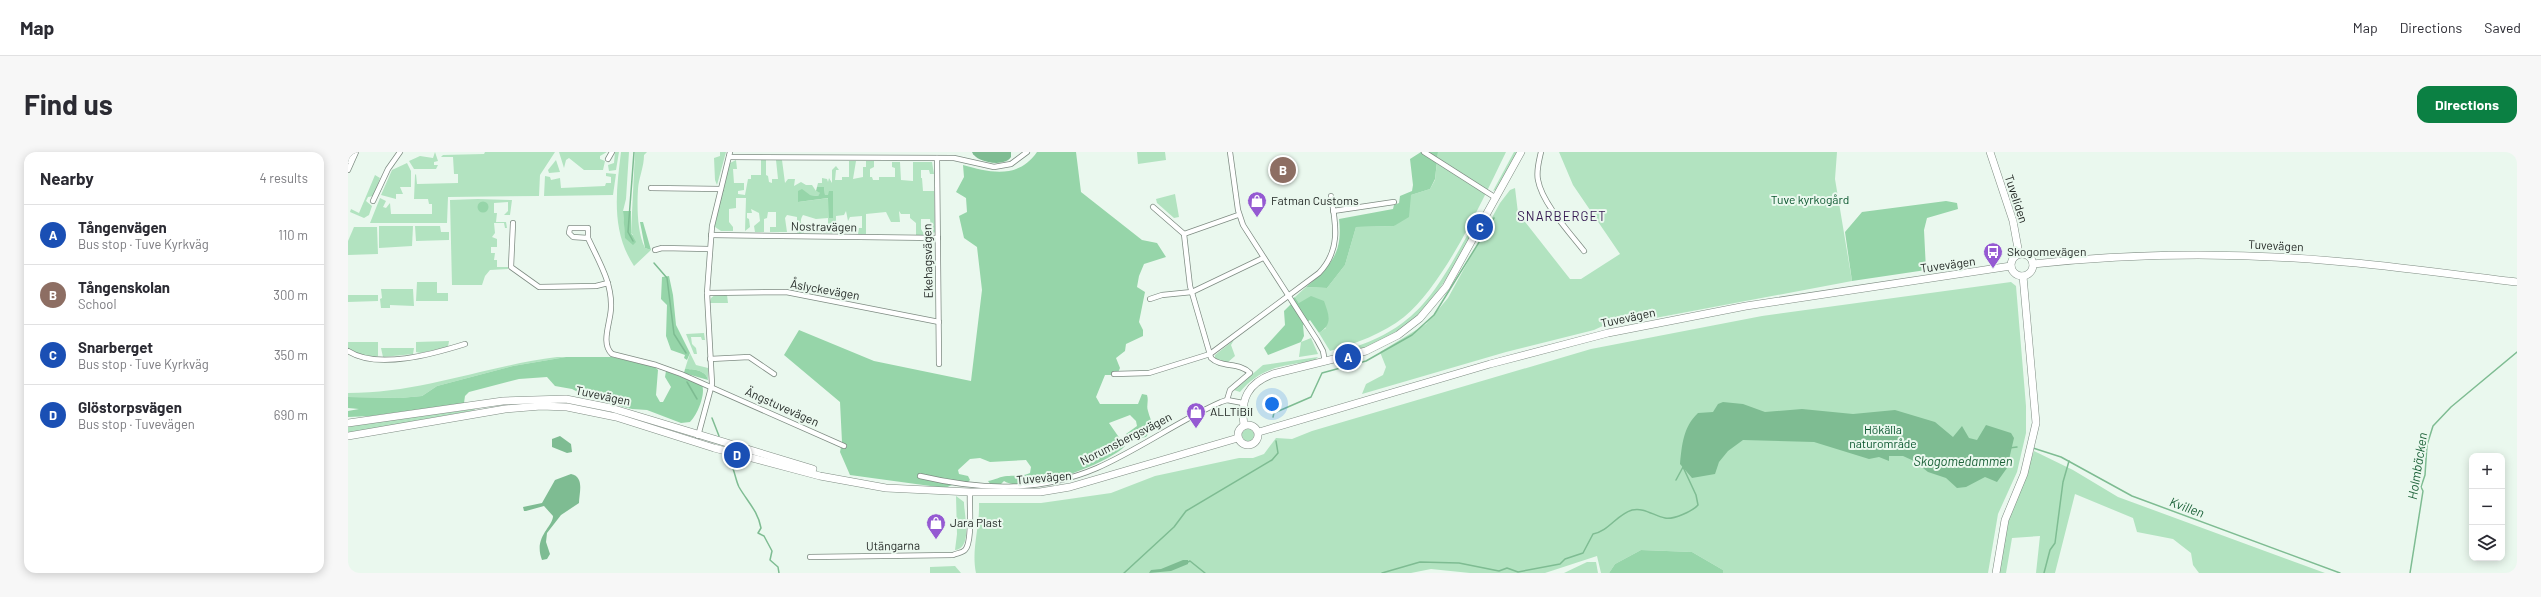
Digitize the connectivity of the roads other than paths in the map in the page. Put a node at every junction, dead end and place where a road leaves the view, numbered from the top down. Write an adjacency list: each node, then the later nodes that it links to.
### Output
1 (352, 152): 14 (street)
2 (356, 152): 15 (street)
3 (400, 152): 20 (street)
4 (612, 152): 13 (street)
5 (1027, 152): 12 (street)
6 (1230, 152): 24 (street)
7 (1424, 152): 19 (street)
8 (1521, 152): 19 (main road)
9 (1541, 152): 32 (street)
10 (1990, 152): 33 (main road, Tuveliden)
11 (730, 154): 12 (street); 17 (street)
12 (937, 158): 29 (street, Ekehagsvägen)
13 (608, 160)
14 (348, 161)
15 (348, 170)
16 (651, 188): 17 (street)
17 (721, 189): 26 (street)
18 (1331, 196): 23 (street)
19 (1496, 198): 49 (main road)
20 (373, 201)
21 (1394, 202): 23 (street)
22 (1153, 206): 27 (street)
23 (1333, 210): 42 (street)
24 (1238, 215): 27 (street); 34 (street)
25 (513, 223): 39 (street)
26 (711, 234): 29 (street, Nostravägen); 30 (street)
27 (1184, 234): 40 (street)
28 (588, 238): 39 (street)
29 (938, 238): 44 (street, Ekehagsvägen)
30 (709, 249): 31 (street); 41 (street)
31 (655, 250)
32 (1584, 251)
33 (2020, 254): 35 (main road); 36 (main road)
34 (1263, 258): 40 (street); 42 (street)
35 (2033, 264): 37 (main road); 38 (main road, Tuvevägen)
36 (2010, 266): 37 (main road); 58 (main road, Tuvevägen)
37 (2023, 276): 66 (main road)
38 (2517, 282)
39 (608, 283): 53 (street, Ängstuvevägen)
40 (1192, 292): 43 (street); 47 (street)
41 (707, 293): 44 (street, Åslyckevägen); 48 (street)
42 (1289, 295): 47 (street); 49 (street)
43 (1150, 299)
44 (939, 322): 50 (street, Ekehagsvägen)
45 (465, 344): 46 (street)
46 (348, 351)
47 (1210, 354): 52 (street); 54 (street)
48 (710, 359): 51 (street); 53 (street)
49 (1325, 362): 55 (main road)
50 (939, 364)
51 (774, 374)
52 (1114, 374)
53 (711, 387): 60 (street); 62 (street, Ängstuvevägen)
54 (1227, 400): 55 (street); 63 (street, Norumsbergsvägen)
55 (1243, 403): 57 (main road)
56 (348, 423): 60 (main road, Tuvevägen)
57 (1244, 425): 58 (main road); 61 (main road)
58 (1259, 432): 61 (main road, Tuvevägen)
59 (348, 436): 60 (main road, Tuvevägen)
60 (697, 438): 64 (main road, Tuvevägen)
61 (1238, 438): 64 (main road, Tuvevägen)
62 (844, 446)
63 (920, 476)
64 (970, 492): 65 (street, Utängarna)
65 (810, 557)
66 (1996, 573)

